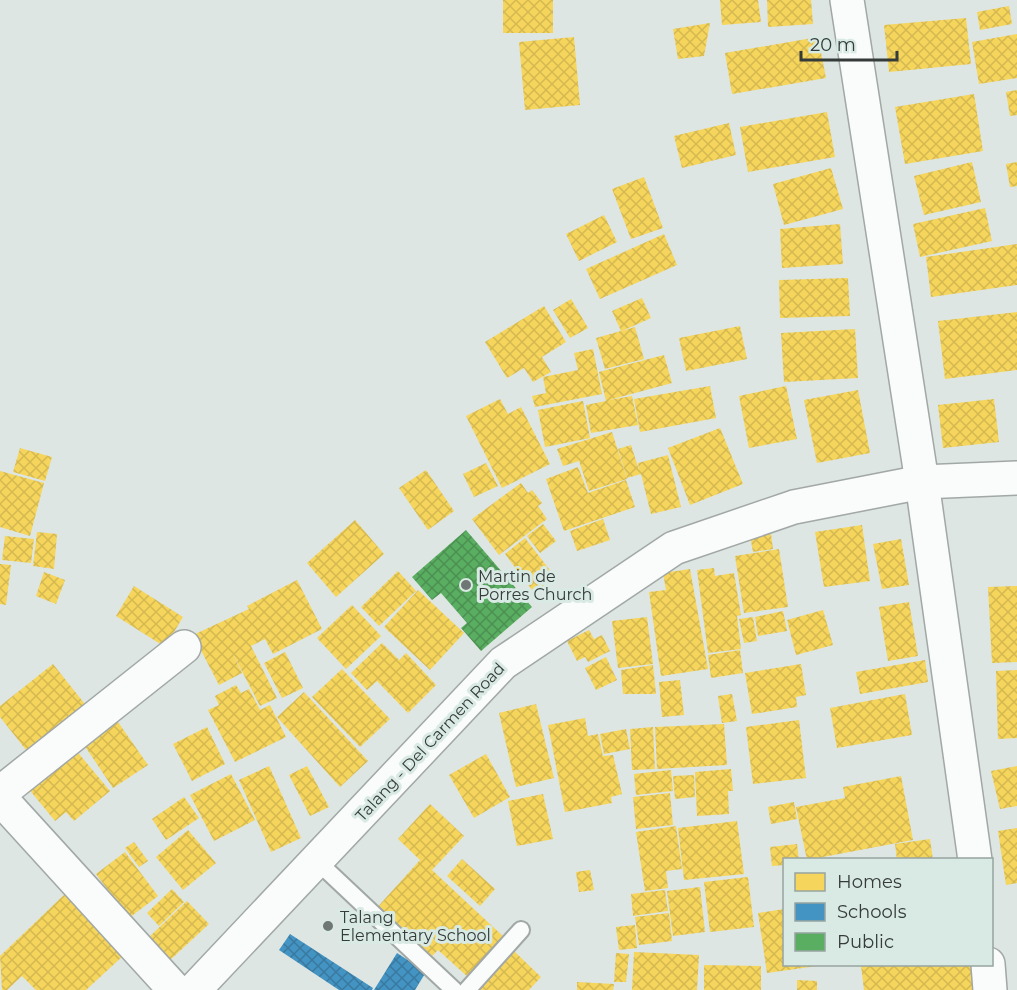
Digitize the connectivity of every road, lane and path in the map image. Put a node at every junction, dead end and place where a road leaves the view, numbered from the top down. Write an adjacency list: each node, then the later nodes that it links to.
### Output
1 (847, 0): 3 (street)
2 (1017, 478): 3 (street, Talang - Del Carmen Road)
3 (922, 482): 6 (street); 7 (street, Talang - Del Carmen Road)
4 (184, 647): 5 (street)
5 (0, 795): 10 (street)
6 (975, 858)
7 (318, 862): 11 (street, Talang - Del Carmen Road); 12 (lane)
8 (521, 930): 13 (lane)
9 (988, 966): 14 (street)
10 (175, 990)
11 (194, 990)
12 (454, 990)
13 (466, 990)
14 (990, 990)

